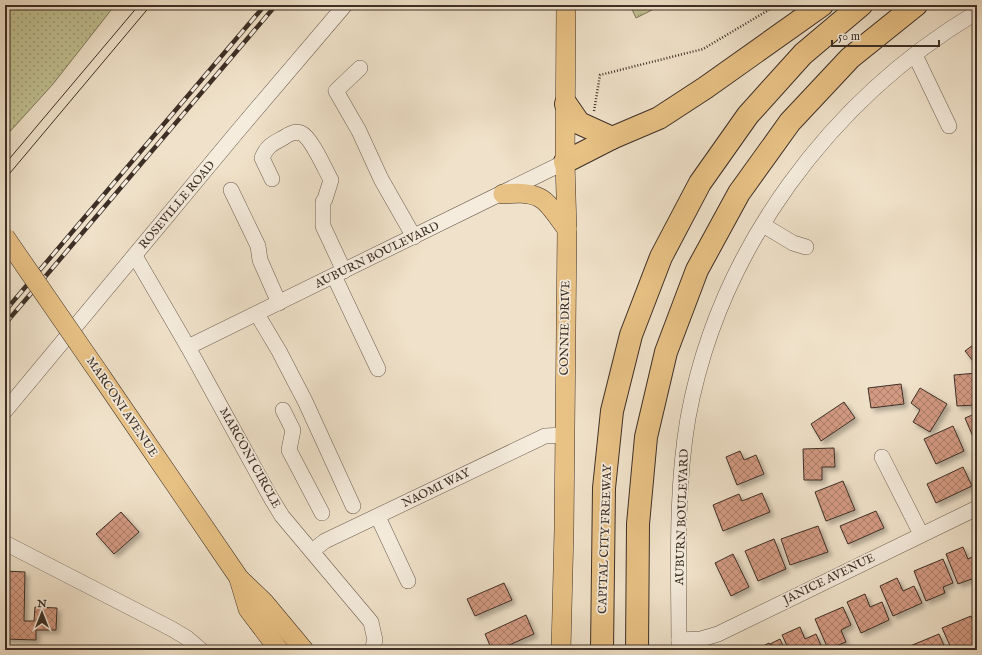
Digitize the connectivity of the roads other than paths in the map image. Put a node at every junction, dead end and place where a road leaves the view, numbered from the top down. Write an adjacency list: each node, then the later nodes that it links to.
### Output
1 (345, 5): 21 (street, ROSEVILLE ROAD)
2 (566, 5): 9 (main road, CONNIE DRIVE)
3 (822, 5): 11 (highway)
4 (861, 5): 48 (highway, CAPITAL CITY FREEWAY)
5 (916, 5): 49 (highway)
6 (977, 12): 7 (street, AUBURN BOULEVARD)
7 (915, 55): 10 (street); 16 (street, AUBURN BOULEVARD)
8 (360, 68): 19 (street)
9 (566, 104): 11 (highway); 12 (main road, CONNIE DRIVE)
10 (949, 126)
11 (612, 138): 12 (highway)
12 (565, 162): 15 (street, AUBURN BOULEVARD); 17 (main road, CONNIE DRIVE)
13 (272, 179): 22 (street)
14 (231, 190): 23 (street)
15 (503, 194): 17 (main road); 19 (street, AUBURN BOULEVARD)
16 (763, 224): 20 (street); 42 (street, AUBURN BOULEVARD)
17 (567, 230): 31 (main road, CONNIE DRIVE)
18 (5, 237): 40 (main road, MARCONI AVENUE, bridge)
19 (414, 237): 22 (street, AUBURN BOULEVARD)
20 (806, 248)
21 (135, 256): 25 (street, MARCONI CIRCLE); 27 (street, ROSEVILLE ROAD)
22 (339, 274): 23 (street, AUBURN BOULEVARD); 26 (street)
23 (279, 303): 24 (street, AUBURN BOULEVARD)
24 (257, 314): 25 (street, AUBURN BOULEVARD); 29 (street)
25 (188, 347): 39 (street, MARCONI CIRCLE)
26 (378, 369)
27 (7, 408)
28 (283, 410): 30 (street)
29 (313, 420): 30 (street); 33 (street)
30 (293, 430): 35 (street)
31 (564, 435): 36 (street, NAOMI WAY); 47 (main road, CONNIE DRIVE)
32 (882, 457): 37 (street)
33 (353, 506)
34 (977, 508): 37 (street, JANICE AVENUE)
35 (322, 513)
36 (378, 517): 39 (street, NAOMI WAY); 41 (street)
37 (921, 534): 42 (street, JANICE AVENUE)
38 (6, 546): 43 (street)
39 (312, 551): 46 (street, MARCONI CIRCLE)
40 (239, 578): 44 (main road, MARCONI AVENUE); 45 (main road, MARCONI AVENUE)
41 (408, 581)
42 (679, 645)
43 (201, 650)
44 (279, 650)
45 (304, 650)
46 (372, 650)
47 (561, 650)
48 (602, 650)
49 (637, 650)

